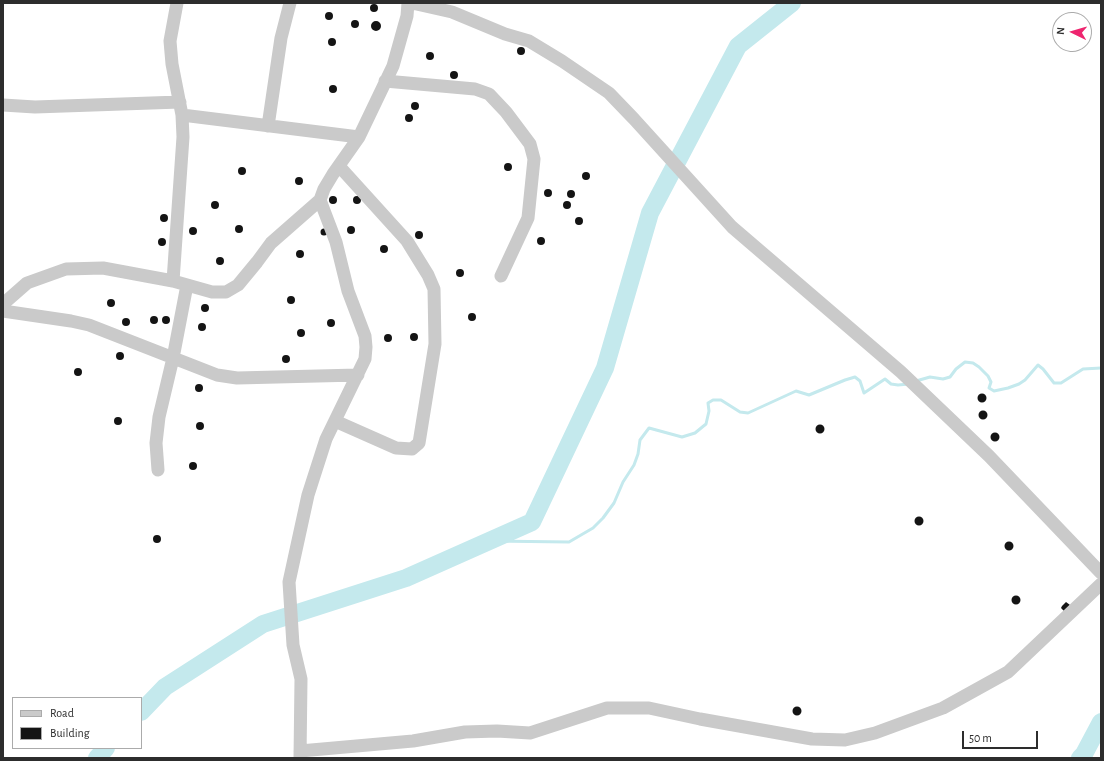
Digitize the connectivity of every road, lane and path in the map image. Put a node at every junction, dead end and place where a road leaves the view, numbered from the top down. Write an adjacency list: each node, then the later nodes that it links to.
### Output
1 (177, 3): 7 (street)
2 (290, 3): 10 (street)
3 (408, 3): 6 (street)
4 (412, 3): 5 (street)
5 (456, 7): 23 (street)
6 (385, 82): 11 (street); 14 (street)
7 (180, 102): 8 (street); 9 (street)
8 (3, 105)
9 (182, 116): 10 (street); 15 (street)
10 (268, 126): 11 (street)
11 (359, 138): 12 (street)
12 (339, 166): 13 (street); 21 (street)
13 (320, 200): 16 (street); 20 (street)
14 (501, 276)
15 (173, 281): 16 (street); 17 (street)
16 (187, 285): 19 (street)
17 (3, 304)
18 (3, 311): 19 (street)
19 (173, 358): 20 (street); 22 (street)
20 (358, 375): 21 (street)
21 (335, 421): 25 (street)
22 (158, 470)
23 (1101, 572)
24 (1101, 584): 25 (street)
25 (300, 754)

